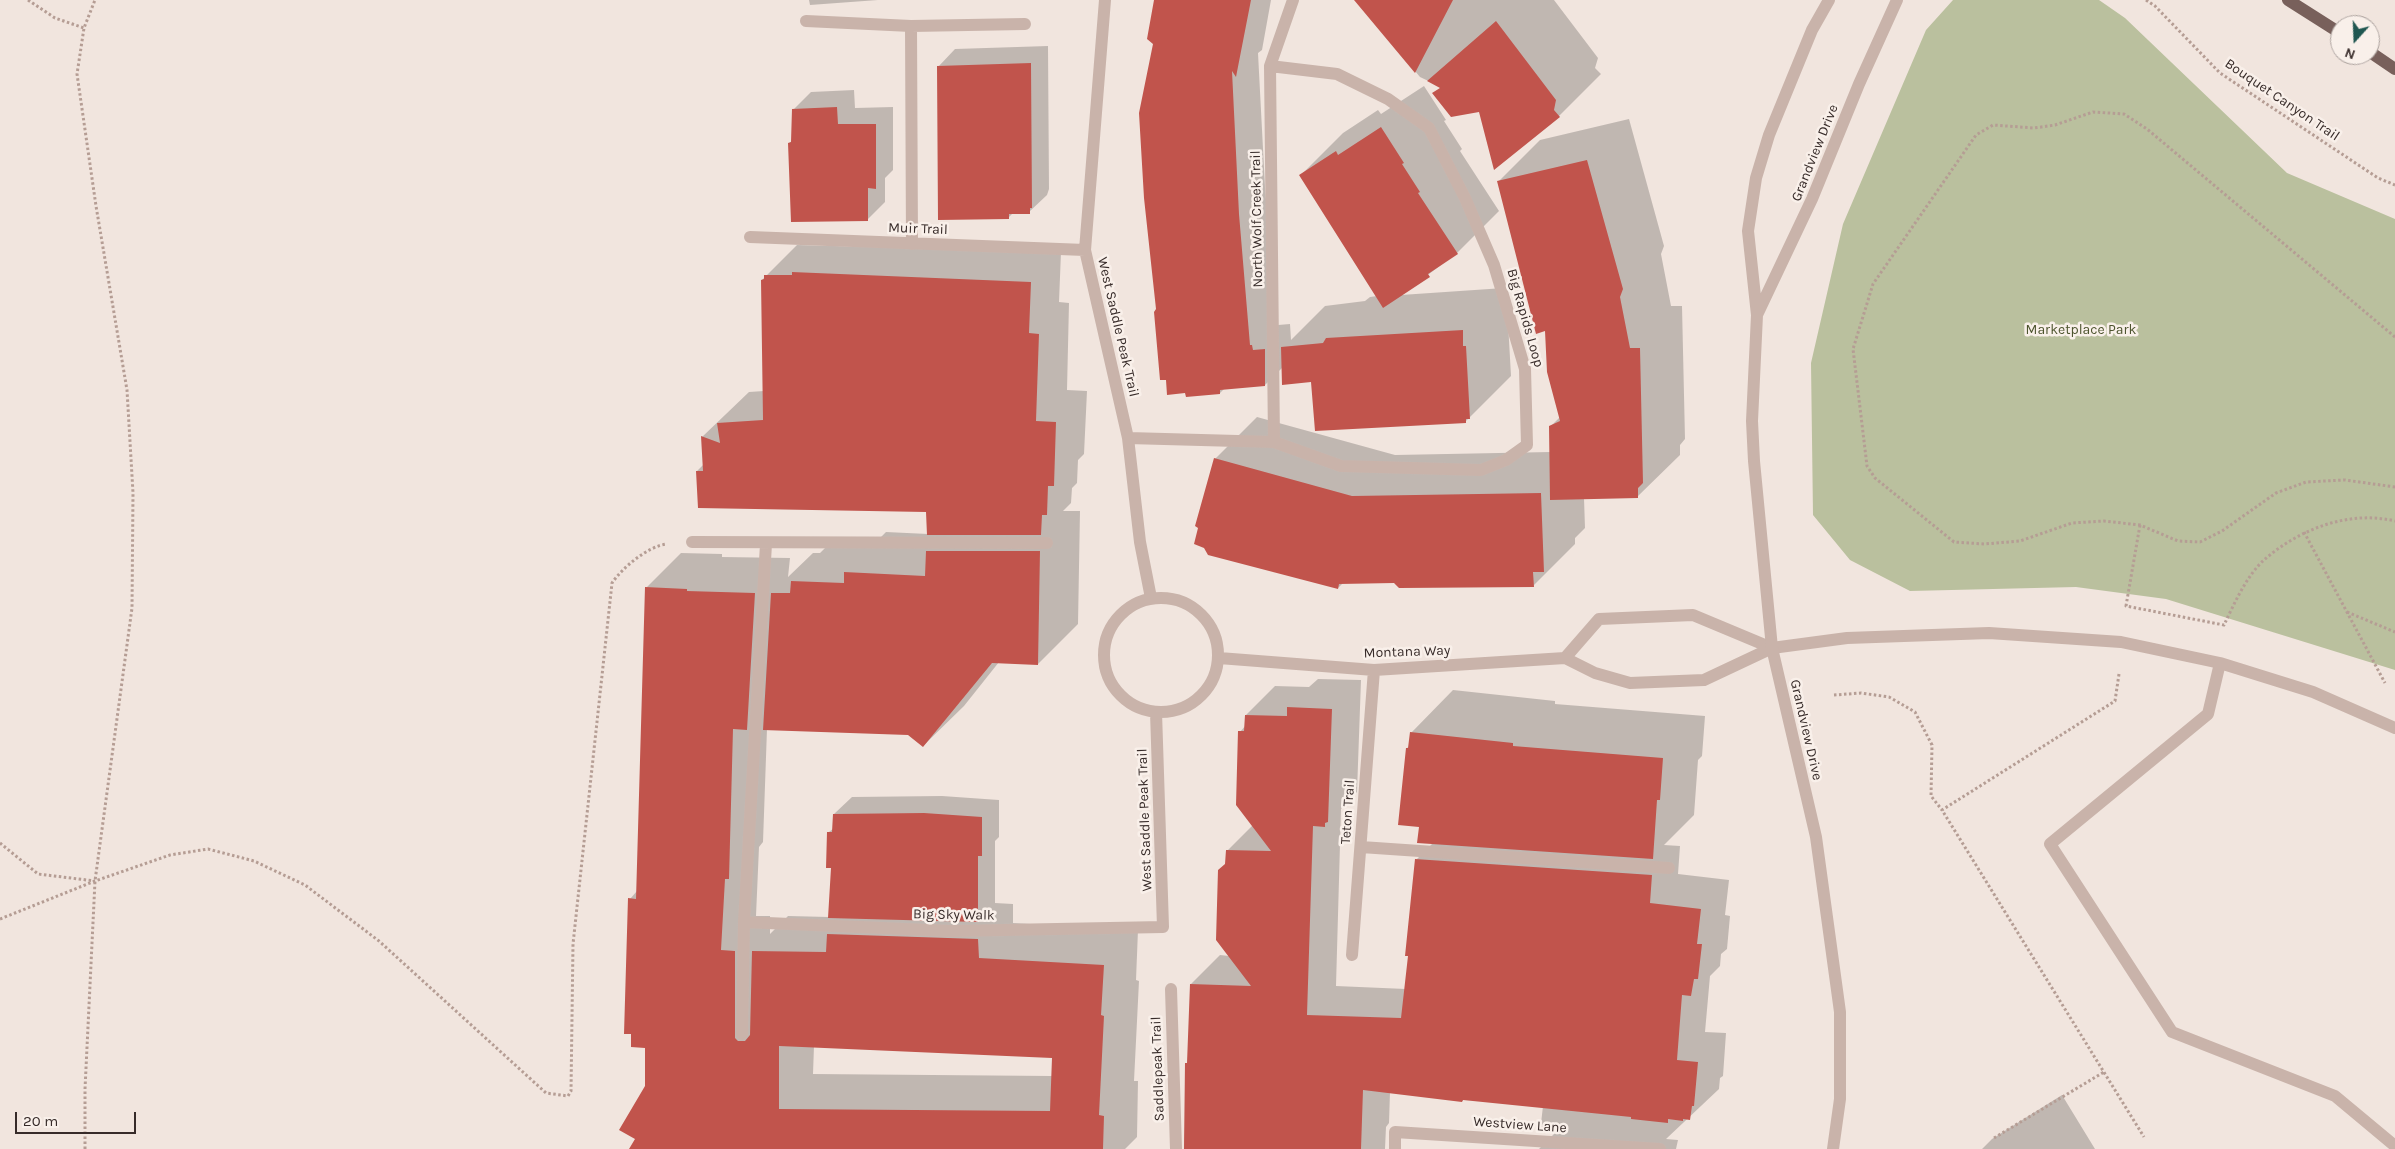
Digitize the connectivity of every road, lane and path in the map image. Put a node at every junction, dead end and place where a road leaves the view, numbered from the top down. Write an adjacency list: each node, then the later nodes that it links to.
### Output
1 (28, 0): 13 (path)
2 (95, 0): 13 (path)
3 (1105, 0): 20 (street, West Saddle Peak Trail)
4 (1293, 0): 15 (street, North Wolf Creek Trail)
5 (1829, 0): 21 (street, Grandview Drive)
6 (1897, 0): 21 (street, Grandview Drive)
7 (2146, 0): 17 (path, Bouquet Canyon Trail)
8 (2288, 0): 12 (main road)
9 (806, 22): 11 (street)
10 (1025, 24): 11 (street)
11 (912, 26): 19 (street)
12 (2330, 27)
13 (84, 28): 49 (path)
14 (2380, 59): 16 (main road)
15 (1270, 66): 24 (street, North Wolf Creek Trail); 24 (street, Big Rapids Loop)
16 (2395, 69)
17 (2395, 185)
18 (750, 237): 19 (street, Muir Trail)
19 (912, 244): 20 (street, Muir Trail)
20 (1085, 250): 23 (street, West Saddle Peak Trail)
21 (1757, 315): 35 (street, Grandview Drive)
22 (2395, 337): 27 (path)
23 (1128, 438): 24 (street, Big Rapids Loop); 32 (street, West Saddle Peak Trail)
24 (1274, 442)
25 (2395, 487): 27 (path)
26 (2395, 522): 28 (path)
27 (2140, 525): 28 (path)
28 (2304, 532): 33 (path)
29 (692, 542): 31 (street); 49 (path)
30 (1047, 542): 31 (street)
31 (766, 544): 51 (street)
32 (1151, 598): 36 (street); 43 (street)
33 (2348, 612): 34 (path); 41 (path)
34 (2395, 632)
35 (1772, 648): 37 (street); 37 (street); 38 (street); 64 (street, Grandview Drive)
36 (1219, 658): 39 (street, Montana Way); 43 (street)
37 (1565, 658): 39 (street, Montana Way)
38 (2220, 664): 44 (street); 59 (street)
39 (1374, 670): 47 (street, Teton Trail)
40 (2119, 674): 45 (path)
41 (2385, 683)
42 (1834, 694): 45 (path)
43 (1156, 712): 52 (street, West Saddle Peak Trail)
44 (2395, 728)
45 (1942, 810): 56 (path)
46 (0, 843): 49 (path)
47 (1361, 847): 48 (street); 53 (street, Teton Trail)
48 (1669, 868)
49 (95, 881): 50 (path); 60 (path)
50 (0, 919)
51 (744, 922): 52 (street, Big Sky Walk); 55 (street)
52 (1163, 927)
53 (1352, 956)
54 (1170, 989): 61 (street, Saddlepeak Trail)
55 (742, 1034)
56 (2104, 1072): 57 (path); 58 (path)
57 (2144, 1137)
58 (1994, 1138)
59 (2395, 1146)
60 (85, 1149)
61 (1176, 1149)
62 (1395, 1149): 63 (street, Westview Lane)
63 (1660, 1149)
64 (1833, 1149)

